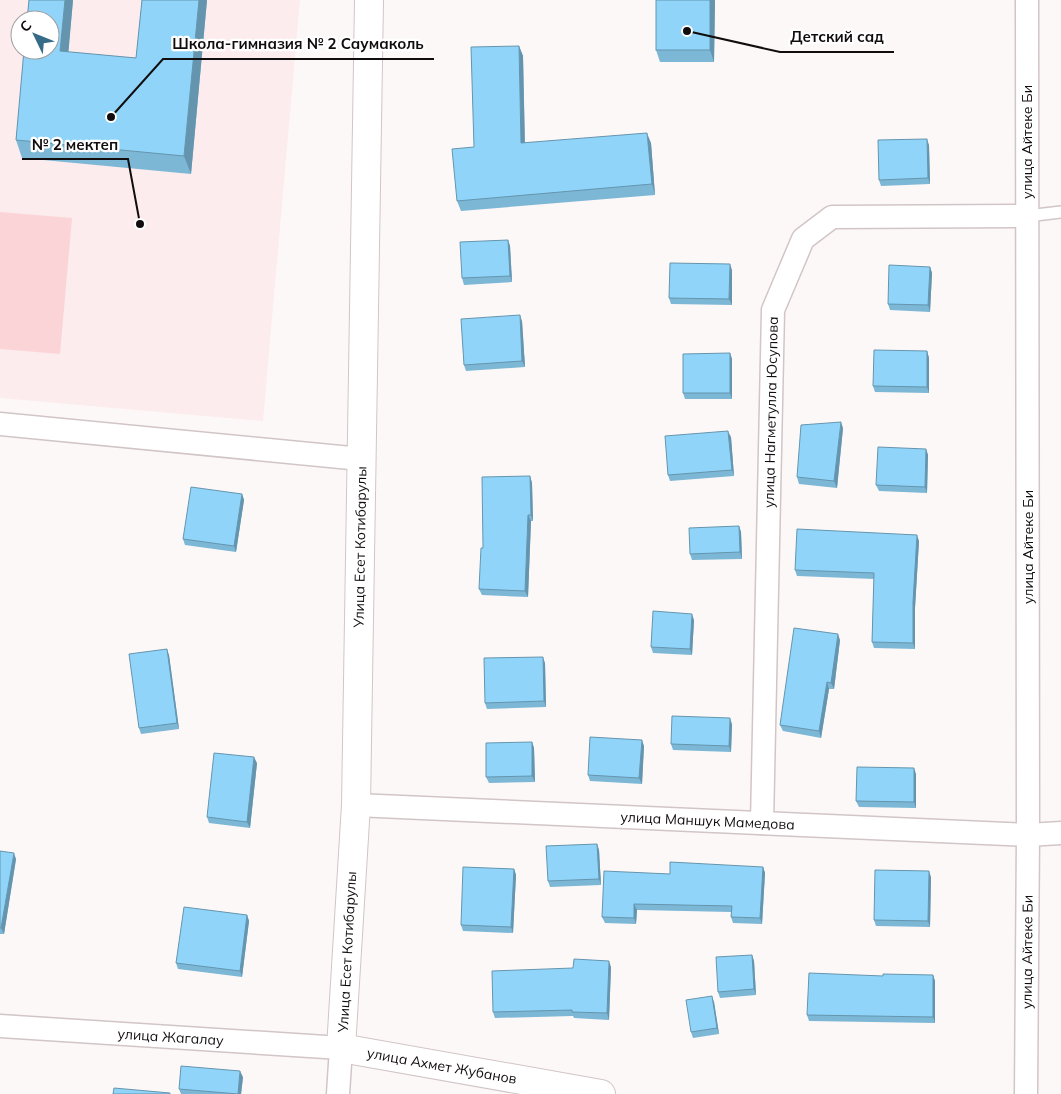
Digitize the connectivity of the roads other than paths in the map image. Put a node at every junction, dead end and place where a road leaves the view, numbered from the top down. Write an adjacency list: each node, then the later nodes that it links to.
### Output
1 (368, 0): 6 (main road, Улица Есет Котибарулы)
2 (1027, 0): 4 (street, улица Айтеке Би)
3 (1061, 212): 4 (lane)
4 (1028, 216): 8 (street, улица Нагметулла Юсупова); 10 (street, улица Айтеке Би)
5 (0, 424): 6 (street)
6 (361, 459): 7 (main road, Улица Есет Котибарулы)
7 (356, 805): 8 (street, улица Маншук Мамедова); 12 (main road, Улица Есет Котибарулы)
8 (762, 823): 10 (street, улица Маншук Мамедова)
9 (1061, 833): 10 (street, улица Маншук Мамедова)
10 (1028, 835): 15 (street, улица Айтеке Би)
11 (0, 1026): 12 (street, улица Жагалау)
12 (341, 1048): 13 (street, Улица Есет Котибарулы); 14 (main road, улица Ахмет Жубанов)
13 (338, 1094)
14 (601, 1094)
15 (1026, 1094)

